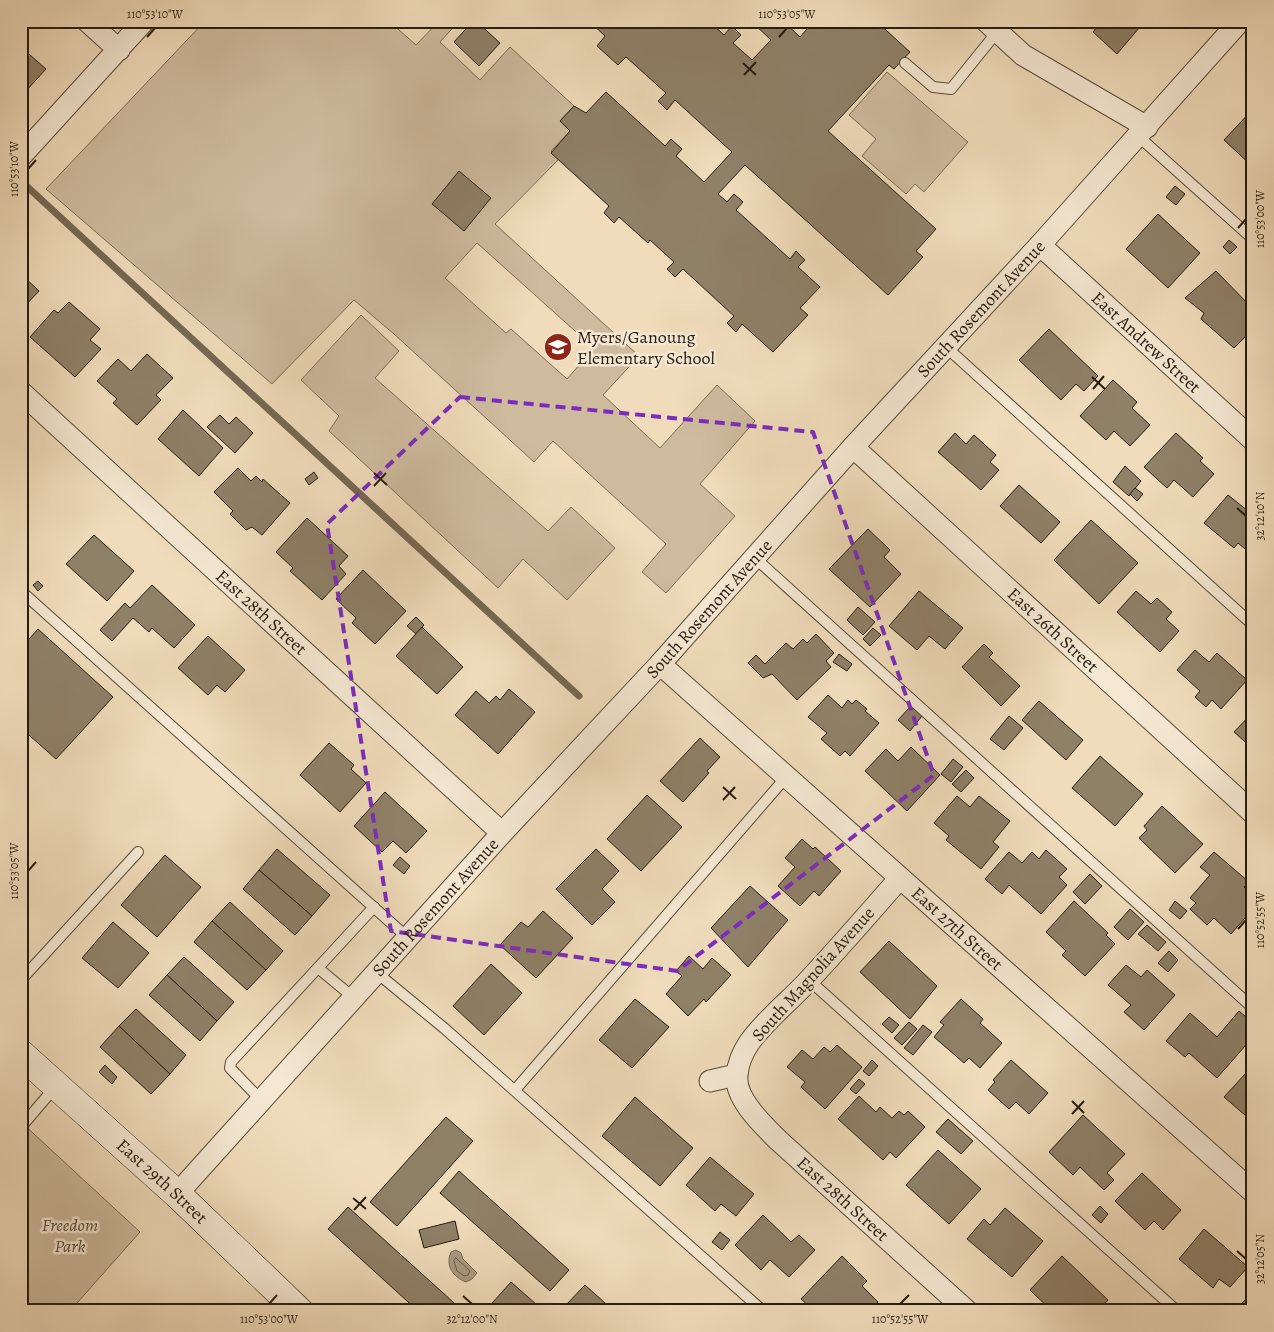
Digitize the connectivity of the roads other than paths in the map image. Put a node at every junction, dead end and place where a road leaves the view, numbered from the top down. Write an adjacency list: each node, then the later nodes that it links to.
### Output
1 (87, 21): 7 (street)
2 (144, 21): 7 (street)
3 (1240, 21): 9 (street, South Rosemont Avenue)
4 (1246, 21): 6 (street)
5 (991, 25): 8 (lane); 9 (street)
6 (1253, 27)
7 (118, 50): 10 (street)
8 (905, 62)
9 (1143, 131): 11 (lane); 12 (street, South Rosemont Avenue)
10 (21, 156)
11 (1253, 239)
12 (1040, 245): 13 (street, South Rosemont Avenue); 15 (street, East Andrew Street)
13 (946, 347): 16 (street, South Rosemont Avenue); 19 (lane)
14 (21, 392): 23 (street, East 28th Street)
15 (1253, 440)
16 (853, 448): 17 (street, South Rosemont Avenue); 22 (street, East 26th Street)
17 (755, 558): 20 (street, South Rosemont Avenue); 33 (lane)
18 (21, 591): 26 (lane)
19 (1253, 625)
20 (660, 664): 21 (street, East 27th Street); 23 (street, South Rosemont Avenue)
21 (787, 776): 25 (street, East 27th Street); 38 (lane)
22 (1253, 813)
23 (502, 833): 27 (street, South Rosemont Avenue)
24 (138, 852): 30 (lane)
25 (900, 878): 31 (street, South Magnolia Avenue); 41 (street, East 27th Street)
26 (374, 907): 27 (lane); 28 (lane)
27 (408, 938): 29 (street, South Rosemont Avenue)
28 (318, 968): 32 (lane); 39 (lane)
29 (377, 973): 32 (street, South Rosemont Avenue); 38 (lane)
30 (21, 980)
31 (809, 980): 35 (street, South Magnolia Avenue); 46 (lane)
32 (354, 998): 39 (street, South Rosemont Avenue)
33 (1253, 1008)
34 (21, 1054): 37 (street, East 29th Street)
35 (736, 1075): 36 (street); 45 (street, East 28th Street)
36 (710, 1081)
37 (56, 1085): 40 (lane); 42 (street, East 29th Street)
38 (515, 1090): 44 (lane)
39 (262, 1101): 42 (street, South Rosemont Avenue)
40 (21, 1127)
41 (1253, 1192)
42 (178, 1194): 43 (street, East 29th Street)
43 (294, 1309)
44 (763, 1311)
45 (967, 1311)
46 (1177, 1311)

